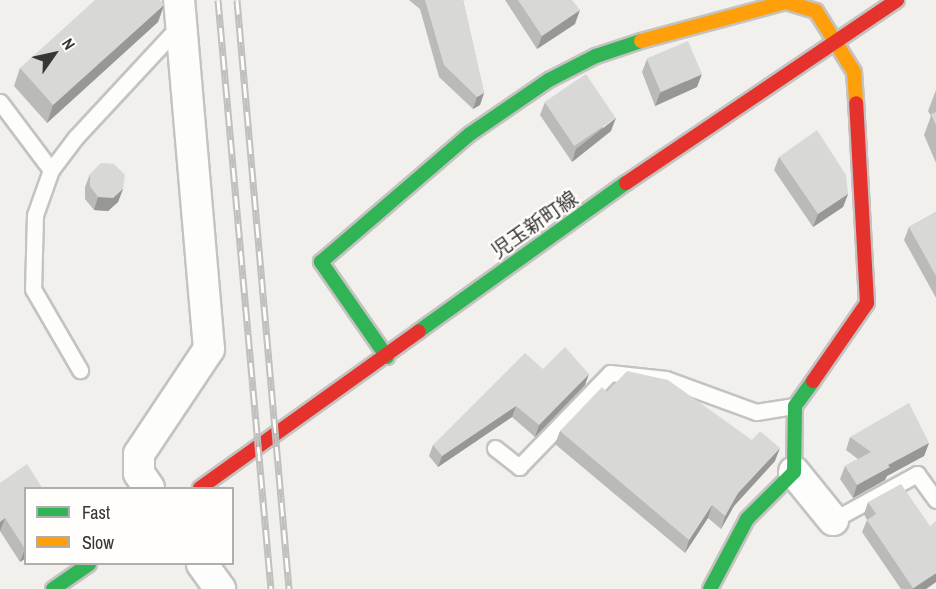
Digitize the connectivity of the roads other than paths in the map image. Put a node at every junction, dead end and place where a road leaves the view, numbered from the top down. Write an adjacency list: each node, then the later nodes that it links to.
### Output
1 (897, 0): 4 (street, 児玉新町線)
2 (785, 1): 4 (street); 7 (street)
3 (179, 12): 6 (lane); 12 (street)
4 (836, 41): 7 (street, 児玉新町線); 9 (street)
5 (0, 102): 6 (lane)
6 (51, 170): 8 (lane)
7 (387, 357): 13 (street, 児玉新町線)
8 (80, 370)
9 (795, 406): 10 (lane); 11 (street)
10 (495, 448)
11 (794, 472): 15 (street); 20 (street)
12 (148, 487)
13 (203, 487)
14 (936, 500): 15 (lane)
15 (833, 520)
16 (88, 565): 18 (street)
17 (203, 565): 19 (street)
18 (53, 589)
19 (220, 589)
20 (710, 589)

